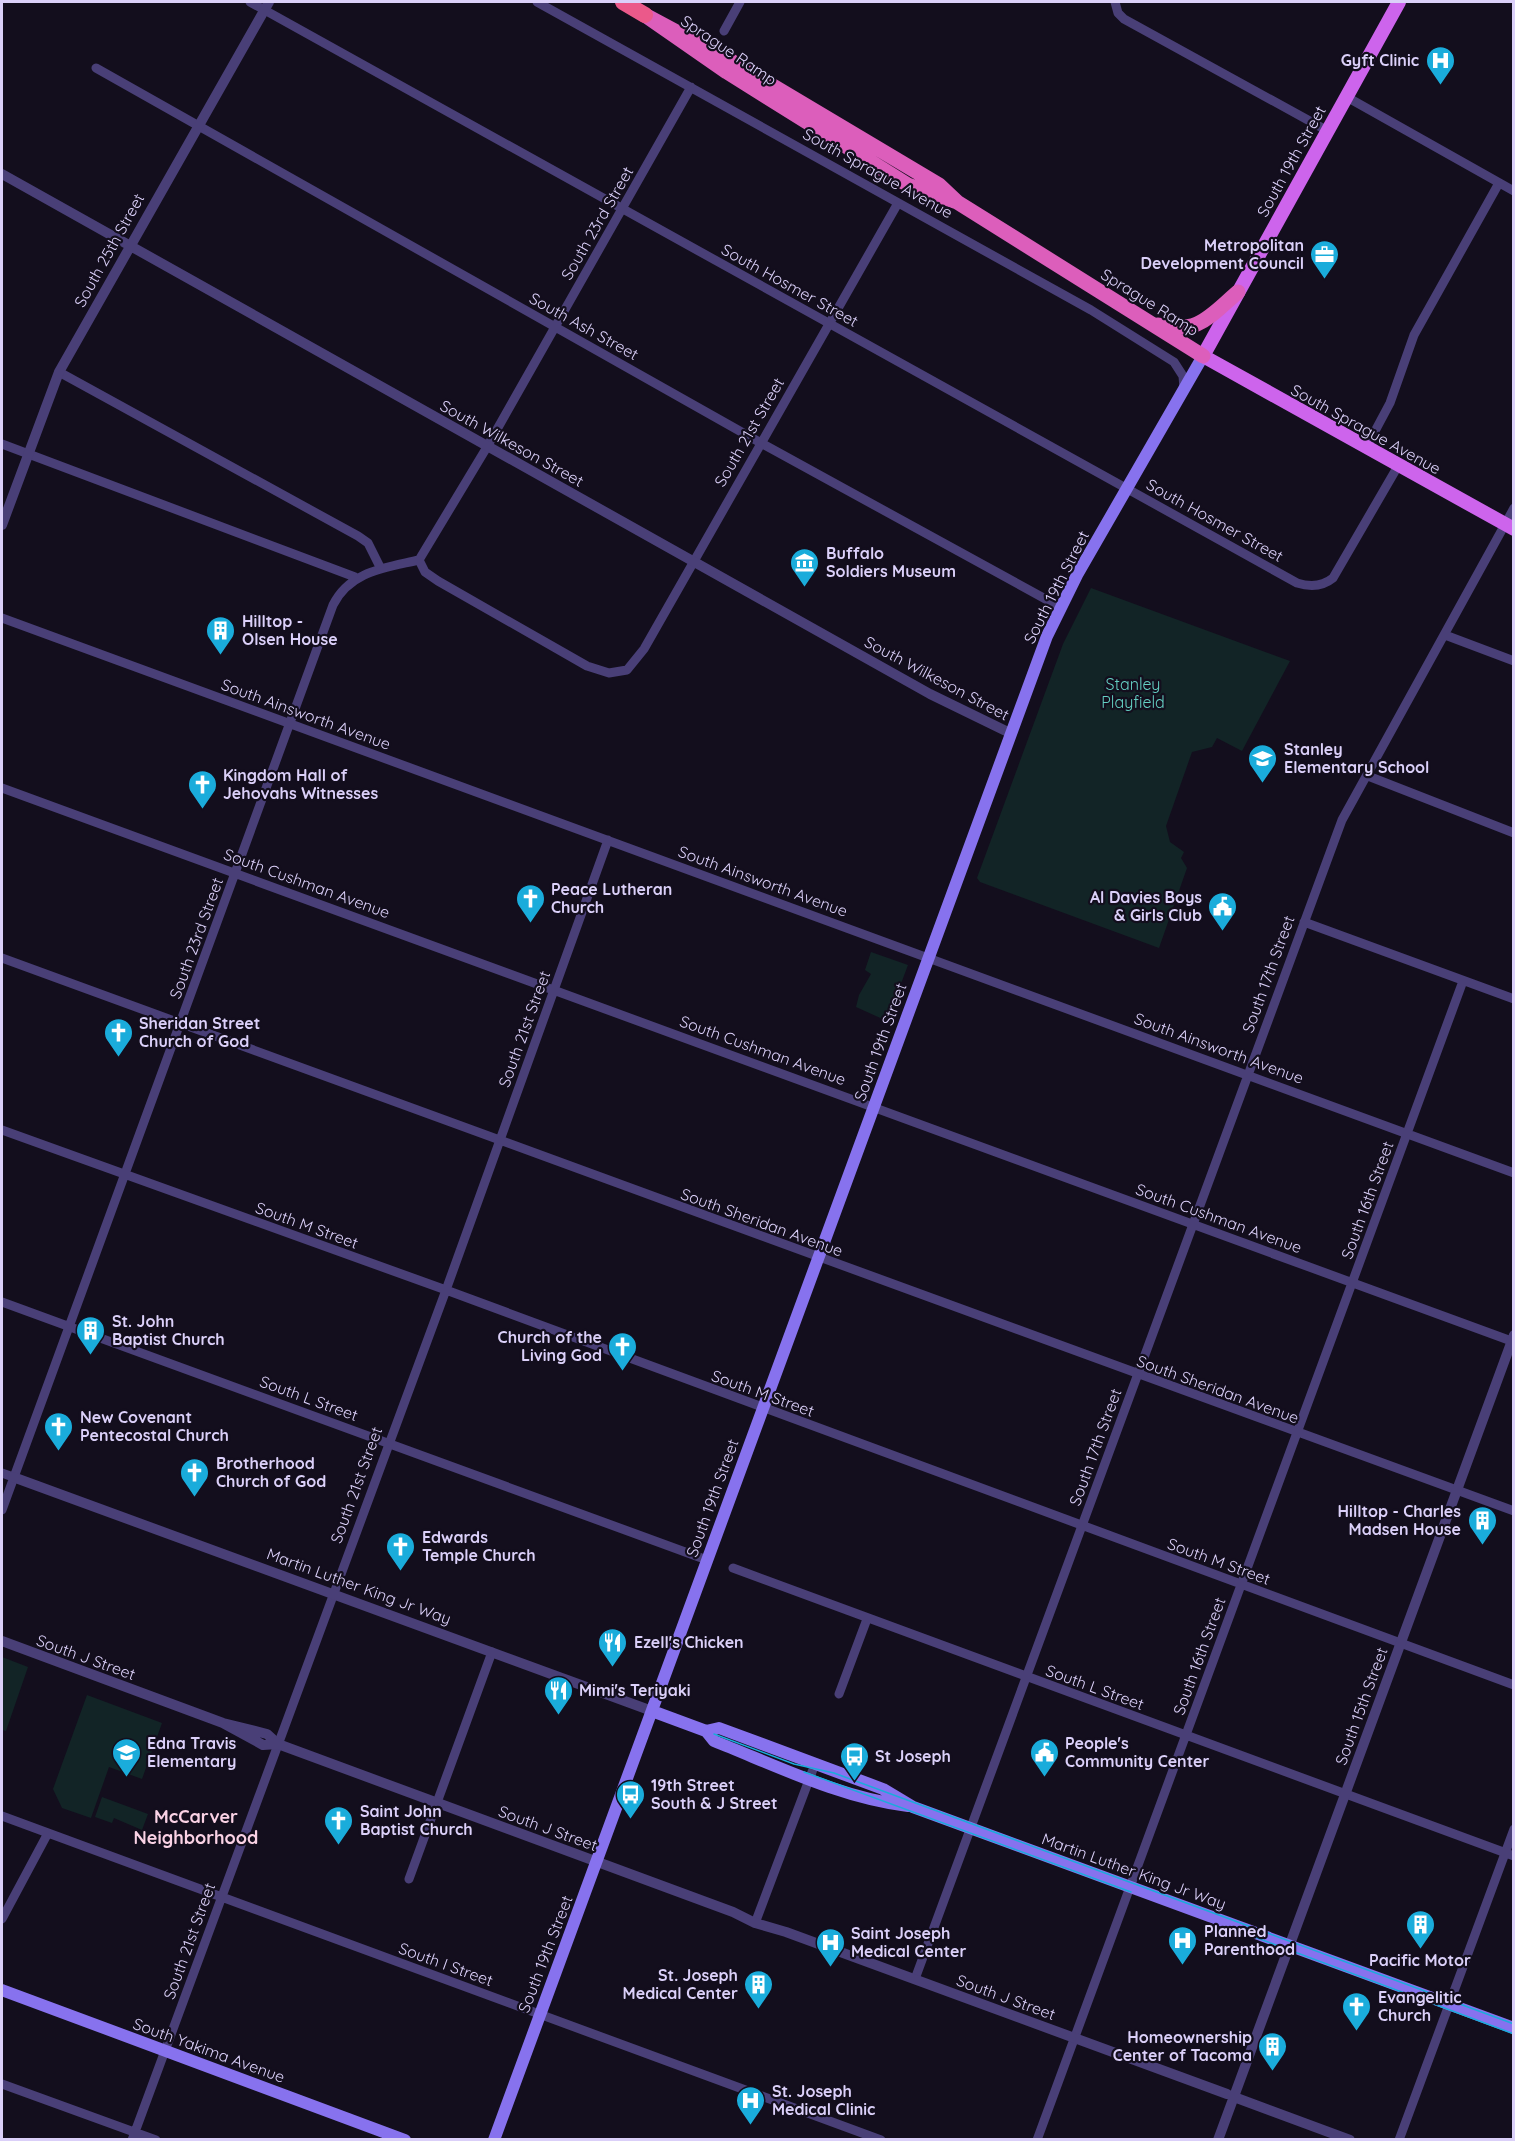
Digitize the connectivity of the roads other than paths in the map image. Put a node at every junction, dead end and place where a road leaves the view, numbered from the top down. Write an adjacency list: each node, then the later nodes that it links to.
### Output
1 (250, 2): 7 (street, South Hosmer Street)
2 (537, 2): 11 (street, South Sprague Avenue)
3 (623, 2): 8 (highway)
4 (740, 2): 9 (street)
5 (1115, 2): 14 (street)
6 (1398, 2): 12 (main road, South 19th Street)
7 (267, 5): 13 (street, South 25th Street); 19 (street, South Hosmer Street)
8 (645, 15): 22 (highway, Sprague Ramp)
9 (724, 31)
10 (96, 68): 13 (street, South Ash Street)
11 (691, 87): 18 (street, South Sprague Avenue); 19 (street, South 23rd Street)
12 (1345, 96): 14 (main road, South 19th Street); 16 (street)
13 (198, 125): 20 (street, South 25th Street); 24 (street, South Ash Street)
14 (1326, 130): 21 (main road, South 19th Street)
15 (2, 174): 20 (street, South Wilkeson Street)
16 (1498, 183): 17 (street); 31 (street)
17 (1514, 191)
18 (898, 203): 23 (street, South 21st Street); 27 (street, South Sprague Avenue)
19 (623, 208): 23 (street, South Hosmer Street); 24 (street, South 23rd Street)
20 (128, 246): 26 (street, South 25th Street); 30 (street, South Wilkeson Street)
21 (1238, 292): 22 (highway); 25 (main road, South 19th Street)
22 (1147, 322): 25 (highway, Sprague Ramp)
23 (828, 324): 28 (street, South 21st Street); 34 (street, South Hosmer Street)
24 (555, 327): 28 (street, South Ash Street); 30 (street, South 23rd Street)
25 (1203, 356): 27 (main road, South 19th Street); 31 (main road, South Sprague Avenue)
26 (59, 372): 32 (street, South 25th Street); 40 (street)
27 (1184, 389): 34 (main road, South 19th Street)
28 (761, 443): 39 (street, South 21st Street); 42 (street, South Ash Street)
29 (2, 444): 32 (street)
30 (487, 447): 38 (street, South 23rd Street); 39 (street, South Wilkeson Street)
31 (1366, 448): 33 (main road, South Sprague Avenue)
32 (28, 454): 36 (street, South 25th Street); 41 (street)
33 (1398, 466): 34 (street, South Hosmer Street); 37 (main road, South Sprague Avenue)
34 (1127, 488): 42 (main road, South 19th Street)
35 (1514, 508): 37 (street, South 17th Street)
36 (2, 525)
37 (1509, 527): 44 (street, South 17th Street)
38 (419, 560): 39 (street, South 21st Street); 40 (street)
39 (693, 562): 47 (street, South Wilkeson Street)
40 (381, 569): 41 (street)
41 (355, 577): 46 (street, South 23rd Street)
42 (1060, 607): 47 (main road, South 19th Street)
43 (2, 618): 46 (street, South Ainsworth Avenue)
44 (1445, 634): 45 (street); 48 (street, South 17th Street)
45 (1514, 660)
46 (290, 724): 51 (street, South Ainsworth Avenue); 52 (street, South 23rd Street)
47 (1010, 733): 55 (main road, South 19th Street)
48 (1368, 776): 50 (street); 53 (street, South 17th Street)
49 (2, 788): 52 (street, South Cushman Avenue)
50 (1514, 832)
51 (608, 840): 55 (street, South Ainsworth Avenue); 57 (street, South 21st Street)
52 (235, 873): 57 (street, South Cushman Avenue); 59 (street, South 23rd Street)
53 (1304, 922): 56 (street); 60 (street, South 17th Street)
54 (2, 958): 59 (street, South Sheridan Avenue)
55 (928, 958): 60 (street, South Ainsworth Avenue); 61 (main road, South 19th Street)
56 (1463, 981): 58 (street); 63 (street, South 16th Street)
57 (555, 988): 61 (street, South Cushman Avenue); 64 (street, South 21st Street)
58 (1514, 999)
59 (180, 1025): 64 (street, South Sheridan Avenue); 66 (street, South 23rd Street)
60 (1247, 1075): 63 (street, South Ainsworth Avenue); 67 (street, South 17th Street)
61 (874, 1107): 67 (street, South Cushman Avenue); 68 (main road, South 19th Street)
62 (2, 1130): 66 (street, South M Street)
63 (1407, 1133): 65 (street, South Ainsworth Avenue); 69 (street, South 16th Street)
64 (499, 1141): 68 (street, South Sheridan Avenue); 70 (street, South 21st Street)
65 (1514, 1173)
66 (124, 1176): 70 (street, South M Street); 72 (street, South 23rd Street)
67 (1193, 1224): 69 (street, South Cushman Avenue); 74 (street, South 17th Street)
68 (818, 1258): 74 (street, South Sheridan Avenue); 75 (main road, South 19th Street)
69 (1352, 1283): 73 (street, South Cushman Avenue); 76 (street, South 16th Street)
70 (446, 1290): 75 (street, South M Street); 77 (street, South 21st Street)
71 (2, 1302): 72 (street, South L Street)
72 (69, 1326): 77 (street, South L Street); 79 (street, South 23rd Street)
73 (1513, 1340): 80 (street, South 15th Street)
74 (1137, 1376): 76 (street, South Sheridan Avenue); 83 (street, South 17th Street)
75 (763, 1409): 83 (street, South M Street); 84 (main road, South 19th Street)
76 (1296, 1434): 80 (street, South Sheridan Avenue); 86 (street, South 16th Street)
77 (388, 1443): 84 (street, South L Street); 87 (street, South 21st Street)
78 (2, 1473): 79 (street, Martin Luther King Jr Way)
79 (14, 1477): 81 (street, South 23rd Street); 87 (street, Martin Luther King Jr Way)
80 (1456, 1490): 82 (street, South Sheridan Avenue); 90 (street, South 15th Street)
81 (2, 1510)
82 (1514, 1511)
83 (1082, 1527): 86 (street, South M Street); 92 (street, South 17th Street)
84 (707, 1560): 95 (main road, South 19th Street)
85 (734, 1568): 88 (street, South L Street)
86 (1241, 1586): 90 (street, South M Street); 97 (street, South 16th Street)
87 (332, 1594): 91 (street, Martin Luther King Jr Way); 98 (street, South 21st Street)
88 (867, 1619): 92 (street, South L Street); 94 (street)
89 (3, 1642): 98 (street, South J Street)
90 (1400, 1644): 93 (street, South M Street); 101 (street, South 15th Street)
91 (492, 1653): 95 (street, Martin Luther King Jr Way); 102 (street)
92 (1026, 1677): 97 (street, South L Street); 105 (street, South 17th Street)
93 (1514, 1685)
94 (839, 1694)
95 (652, 1711): 96 (main road, Martin Luther King Jr Way); 109 (main road, South 19th Street)
96 (706, 1731): 99 (main road, Martin Luther King Jr Way); 100 (main road, Martin Luther King Jr Way)
97 (1185, 1736): 101 (street, South L Street); 111 (street, South 16th Street)
98 (278, 1744): 102 (street, South J Street); 112 (street, South 21st Street)
99 (815, 1764): 100 (street); 103 (main road, Martin Luther King Jr Way)
100 (809, 1779): 103 (main road, Martin Luther King Jr Way); 114 (street)
101 (1344, 1795): 108 (street, South L Street); 117 (street, South 15th Street)
102 (437, 1803): 109 (street, South J Street); 110 (street)
103 (913, 1807): 105 (main road, Martin Luther King Jr Way)
104 (2, 1816): 107 (street, South I Street)
105 (971, 1828): 111 (main road, Martin Luther King Jr Way); 118 (street, South 17th Street)
106 (1514, 1828): 108 (street)
107 (48, 1833): 112 (street, South I Street); 115 (street)
108 (1509, 1855): 120 (street)
109 (596, 1862): 113 (street, South J Street); 121 (main road, South 19th Street)
110 (409, 1879)
111 (1130, 1887): 117 (main road, Martin Luther King Jr Way); 123 (street, South 16th Street)
112 (221, 1897): 121 (street, South I Street); 124 (street, South 21st Street)
113 (741, 1915): 114 (street); 116 (street)
114 (757, 1918): 116 (street)
115 (2, 1919)
116 (776, 1928): 118 (street, South J Street)
117 (1290, 1946): 120 (main road, Martin Luther King Jr Way); 126 (street, South 15th Street)
118 (915, 1979): 123 (street, South J Street)
119 (2, 1989): 124 (main road, South Yakima Avenue)
120 (1449, 2004): 122 (main road, Martin Luther King Jr Way); 136 (street)
121 (540, 2014): 127 (street, South I Street); 131 (main road, South 19th Street)
122 (1514, 2028)
123 (1074, 2038): 126 (street, South J Street); 133 (street, South 16th Street)
124 (164, 2051): 128 (street, South 21st Street); 130 (main road, South Yakima Avenue)
125 (2, 2084): 128 (street)
126 (1232, 2096): 134 (street, South 15th Street); 135 (street, South J Street)
127 (857, 2135): 132 (street, South I Street)
128 (134, 2136): 129 (street)
129 (156, 2139)
130 (405, 2139)
131 (494, 2139)
132 (881, 2139)
133 (1036, 2139)
134 (1218, 2139)
135 (1350, 2139)
136 (1399, 2139)

